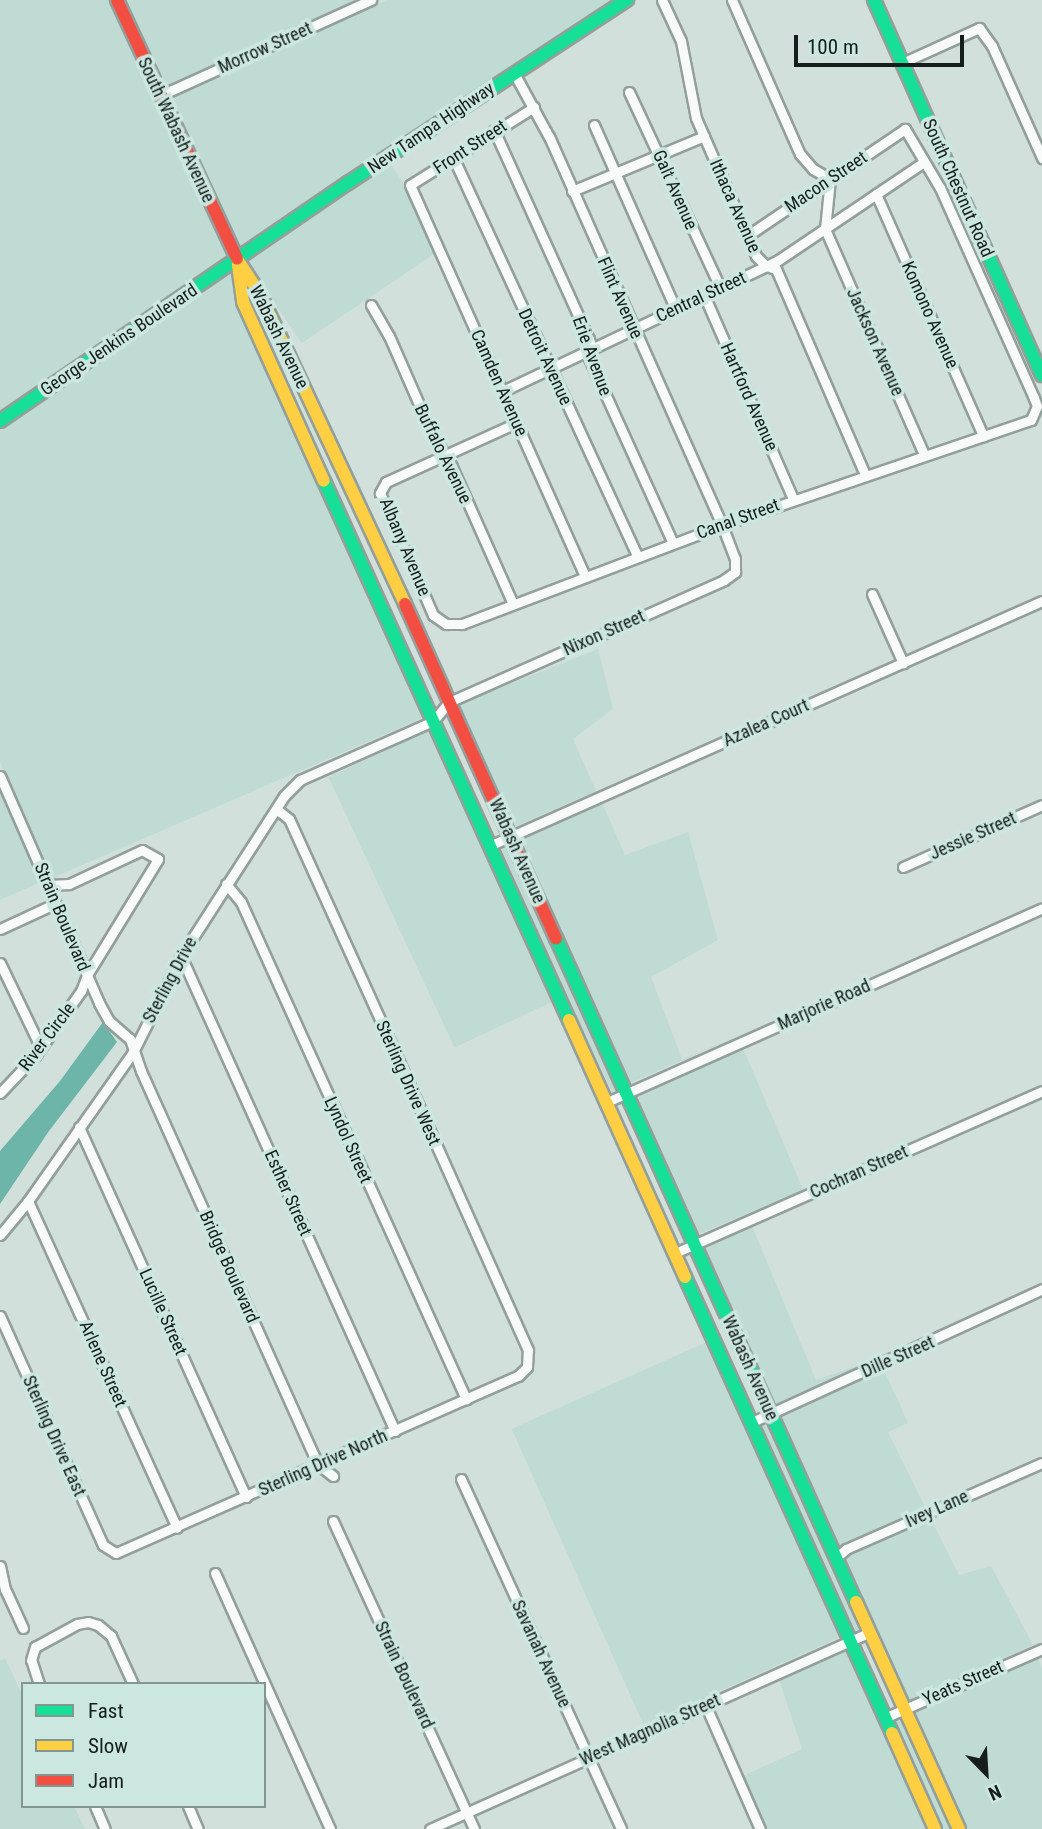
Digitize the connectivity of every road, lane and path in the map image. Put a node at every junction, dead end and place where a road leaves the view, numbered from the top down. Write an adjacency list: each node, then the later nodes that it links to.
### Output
1 (117, 0): 10 (main road, South Wabash Avenue)
2 (371, 0): 10 (street, Morrow Street)
3 (627, 0): 8 (main road, New Tampa Highway)
4 (662, 0): 14 (street, Ithaca Avenue)
5 (732, 0): 20 (street)
6 (874, 0): 7 (main road, South Chestnut Road)
7 (902, 63): 17 (street); 35 (main road, South Chestnut Road)
8 (514, 73): 11 (street, Flint Avenue); 26 (main road, New Tampa Highway)
9 (629, 92): 15 (street, Galt Avenue)
10 (159, 96): 26 (main road, South Wabash Avenue)
11 (534, 107): 13 (street, Front Street); 22 (street, Flint Avenue)
12 (594, 125): 19 (street)
13 (494, 130): 16 (street, Front Street); 33 (street, Erie Avenue)
14 (704, 136): 15 (street); 25 (street, Ithaca Avenue)
15 (659, 156): 19 (street); 28 (street, Galt Avenue)
16 (453, 157): 21 (street, Front Street); 34 (street, Detroit Avenue)
17 (1042, 158)
18 (924, 162): 20 (street, Macon Street); 23 (street, Central Street); 39 (street, Canal Street)
19 (615, 174): 22 (street); 31 (street)
20 (830, 179): 24 (street); 25 (street, Macon Street)
21 (412, 189): 36 (street, Camden Avenue)
22 (572, 191): 32 (street, Flint Avenue)
23 (876, 194): 24 (street, Central Street); 39 (street, Komono Avenue)
24 (825, 229): 27 (street, Central Street); 41 (street, Jackson Avenue)
25 (747, 236): 27 (street, Ithaca Avenue)
26 (237, 259): 37 (main road, George Jenkins Boulevard); 46 (main road, Wabash Avenue); 48 (main road, Wabash Avenue)
27 (766, 266): 28 (street, Central Street); 42 (street, Ithaca Avenue)
28 (719, 287): 29 (street, Central Street)
29 (704, 295): 31 (street, Central Street); 43 (street, Hartford Avenue)
30 (371, 305): 40 (street, Buffalo Avenue)
31 (675, 308): 32 (street, Central Street)
32 (634, 329): 33 (street, Central Street); 44 (street, Flint Avenue)
33 (592, 349): 34 (street, Central Street); 45 (street, Erie Avenue)
34 (551, 370): 36 (street, Central Street); 47 (street, Detroit Avenue)
35 (1042, 375)
36 (503, 391): 38 (street, Camden Avenue)
37 (0, 421)
38 (516, 423): 40 (street); 49 (street, Camden Avenue)
39 (984, 436): 41 (street, Canal Street)
40 (445, 455): 52 (street, Buffalo Avenue); 53 (street, Albany Avenue)
41 (924, 455): 42 (street, Canal Street)
42 (865, 475): 43 (street, Canal Street)
43 (793, 499): 44 (street, Canal Street)
44 (722, 525): 45 (street, Canal Street); 55 (street, Nixon Street)
45 (673, 543): 47 (street, Canal Street)
46 (381, 551): 48 (main road); 55 (main road, Wabash Avenue)
47 (637, 556): 49 (street, Canal Street)
48 (360, 560): 56 (main road, Wabash Avenue)
49 (585, 577): 52 (street, Canal Street)
50 (872, 594): 54 (street)
51 (1042, 601): 54 (street, Azalea Court)
52 (513, 604): 53 (street, Canal Street)
53 (445, 623)
54 (903, 663): 60 (street, Azalea Court)
55 (449, 702): 56 (street, Nixon Street); 60 (main road, Wabash Avenue)
56 (433, 721): 59 (street, Sterling Drive); 61 (main road, Wabash Avenue)
57 (0, 776): 64 (street, Strain Boulevard)
58 (1042, 805): 62 (street, Jessie Street)
59 (276, 809): 63 (street, Sterling Drive); 84 (street, Sterling Drive West)
60 (510, 836): 61 (street, Azalea Court); 74 (main road, Wabash Avenue)
61 (489, 846): 76 (main road, Wabash Avenue)
62 (903, 867)
63 (226, 884): 68 (street, Sterling Drive); 85 (street, Lyndol Street)
64 (49, 885): 65 (street, Strain Boulevard); 70 (street, River Circle)
65 (54, 904): 67 (street); 70 (street, Strain Boulevard)
66 (1042, 908): 74 (street, Marjorie Road)
67 (0, 929)
68 (181, 956): 72 (street, Sterling Drive); 88 (street, Esther Street)
69 (0, 963): 71 (street)
70 (87, 975): 71 (street, River Circle); 72 (street, Strain Boulevard)
71 (40, 1046): 75 (street, River Circle)
72 (133, 1052): 77 (street, Sterling Drive); 90 (street, Bridge Boulevard)
73 (1042, 1091): 80 (street, Cochran Street)
74 (627, 1092): 76 (street, Marjorie Road); 80 (main road, Wabash Avenue)
75 (0, 1093)
76 (607, 1101): 81 (main road, Wabash Avenue)
77 (79, 1128): 78 (street, Sterling Drive); 93 (street, Lucille Street)
78 (28, 1201): 79 (street); 95 (street, Arlene Street)
79 (0, 1235)
80 (695, 1244): 81 (street, Cochran Street); 86 (main road, Wabash Avenue)
81 (675, 1253): 87 (main road, Wabash Avenue)
82 (1042, 1289): 86 (street, Dille Street)
83 (0, 1316): 96 (street, Sterling Drive East)
84 (528, 1364): 85 (street, Sterling Drive North)
85 (466, 1399): 88 (street, Sterling Drive North)
86 (771, 1414): 87 (street, Dille Street); 97 (main road, Wabash Avenue)
87 (752, 1422): 103 (main road, Wabash Avenue)
88 (395, 1431): 90 (street, Sterling Drive North)
89 (1042, 1463): 97 (street, Ivey Lane)
90 (319, 1465): 91 (street, Bridge Boulevard); 93 (street, Sterling Drive North)
91 (333, 1476)
92 (461, 1479): 112 (street, Savanah Avenue)
93 (246, 1497): 95 (street, Sterling Drive North)
94 (333, 1521): 115 (street, Strain Boulevard)
95 (177, 1528): 96 (street, Sterling Drive North)
96 (113, 1552)
97 (835, 1559): 102 (main road, Wabash Avenue)
98 (0, 1566): 100 (street)
99 (215, 1573): 107 (street)
100 (3, 1590): 101 (street)
101 (23, 1628)
102 (870, 1632): 103 (street, West Magnolia Street); 110 (main road, Wabash Avenue)
103 (849, 1641): 109 (street, West Magnolia Street); 111 (main road, Wabash Avenue)
104 (1042, 1648): 110 (street, Yeats Street)
105 (38, 1682): 106 (street)
106 (131, 1682)
107 (264, 1682)
108 (266, 1687): 118 (street)
109 (705, 1704): 112 (street, West Magnolia Street); 122 (street)
110 (905, 1709): 111 (street, Yeats Street); 124 (main road, Wabash Avenue)
111 (884, 1718): 123 (main road, Wabash Avenue)
112 (588, 1758): 115 (street, West Magnolia Street); 121 (street, Savanah Avenue)
113 (96, 1808): 116 (street)
114 (189, 1808): 117 (street)
115 (467, 1812): 119 (street, West Magnolia Street); 120 (street, Strain Boulevard)
116 (105, 1829)
117 (198, 1829)
118 (330, 1829)
119 (430, 1829)
120 (474, 1829)
121 (621, 1829)
122 (760, 1829)
123 (935, 1829)
124 (959, 1829)

